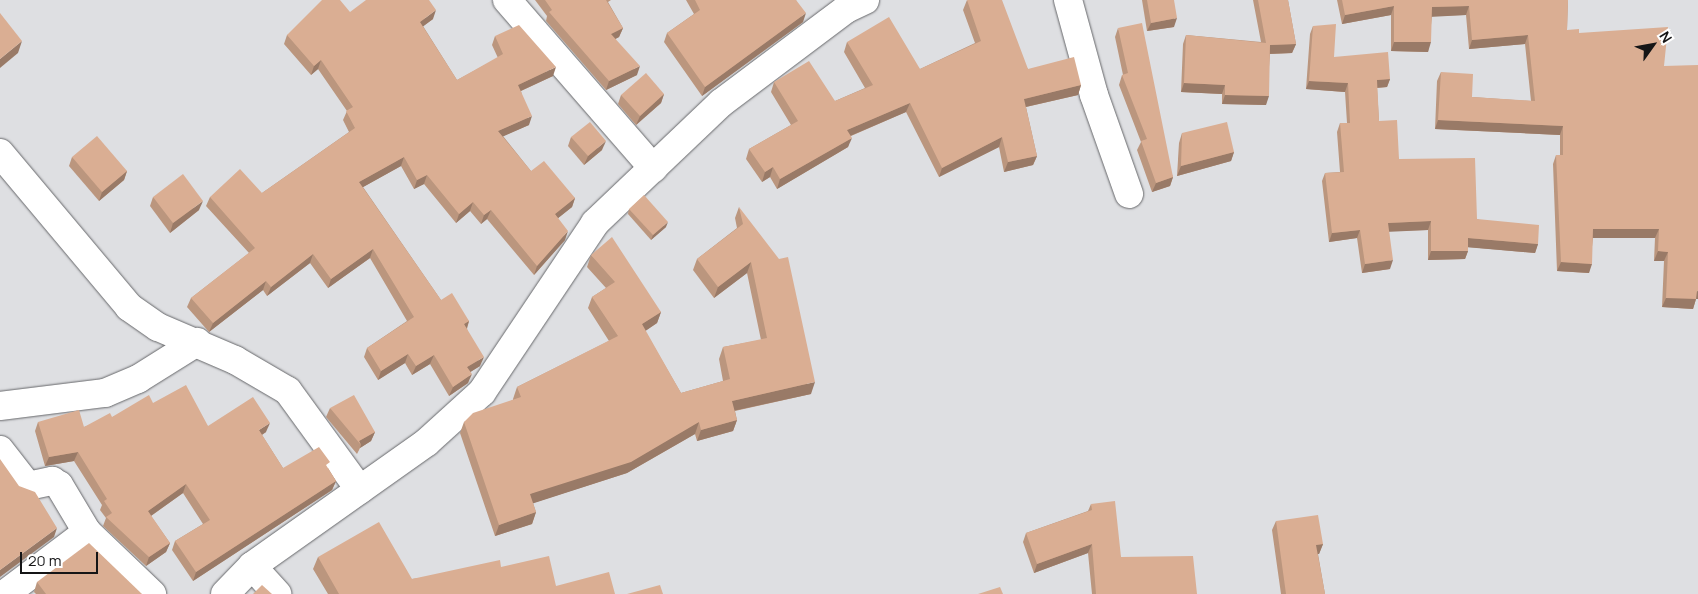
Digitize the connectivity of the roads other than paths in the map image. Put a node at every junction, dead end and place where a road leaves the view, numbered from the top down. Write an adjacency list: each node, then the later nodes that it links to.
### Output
1 (507, 0): 5 (street)
2 (865, 0): 5 (street)
3 (1068, 0): 6 (street)
4 (0, 153): 7 (street)
5 (653, 168): 10 (street)
6 (1129, 194)
7 (197, 342): 8 (street); 10 (street)
8 (0, 406)
9 (0, 450): 11 (street)
10 (356, 492): 12 (street)
11 (87, 532): 13 (street); 14 (street)
12 (252, 566): 15 (street); 16 (street)
13 (4, 594)
14 (152, 594)
15 (225, 594)
16 (277, 594)

